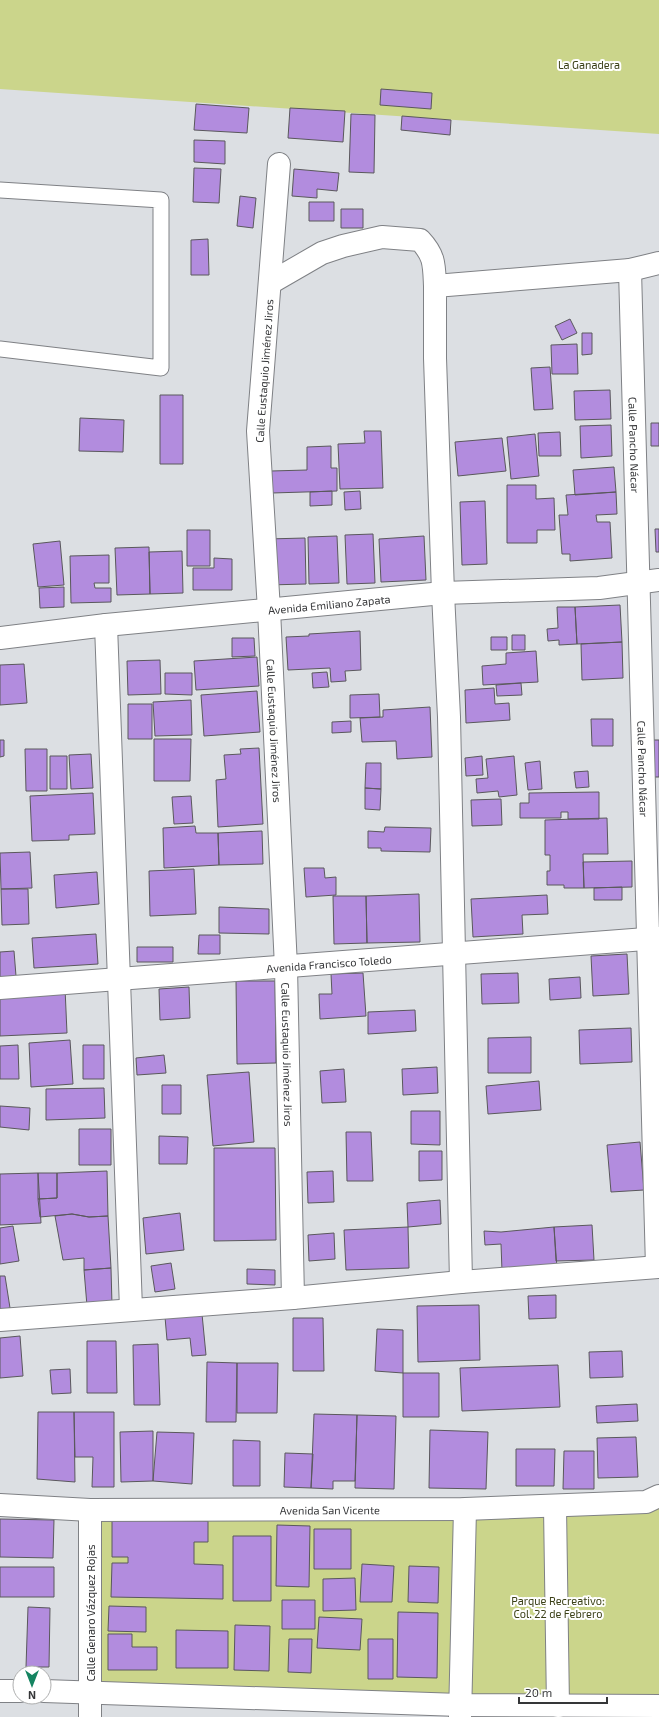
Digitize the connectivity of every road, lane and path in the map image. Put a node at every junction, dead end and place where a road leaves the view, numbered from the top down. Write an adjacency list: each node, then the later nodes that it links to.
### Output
1 (279, 164): 5 (street, Calle Eustaquio Jiménez Jiros)
2 (0, 190): 7 (lane)
3 (659, 263): 4 (street)
4 (630, 270): 6 (street); 9 (street, Calle Pancho Nácar)
5 (270, 283): 6 (street); 11 (street, Calle Eustaquio Jiménez Jiros)
6 (435, 286): 10 (street)
7 (0, 349)
8 (659, 580): 9 (street, Avenida Emiliano Zapata)
9 (637, 582): 10 (street, Avenida Emiliano Zapata); 14 (street, Calle Pancho Nácar)
10 (443, 593): 11 (street, Avenida Emiliano Zapata); 15 (street)
11 (269, 610): 12 (street, Avenida Emiliano Zapata); 16 (street, Calle Eustaquio Jiménez Jiros)
12 (106, 625): 13 (street, Avenida Emiliano Zapata); 17 (street)
13 (0, 638)
14 (654, 939): 15 (street, Avenida Francisco Toledo); 19 (street, Calle Pancho Nácar)
15 (453, 954): 16 (street, Avenida Francisco Toledo); 20 (street)
16 (286, 966): 17 (street, Avenida Francisco Toledo); 21 (street, Calle Eustaquio Jiménez Jiros)
17 (118, 979): 18 (street, Avenida Francisco Toledo); 22 (street)
18 (0, 988)
19 (658, 1267): 20 (street)
20 (461, 1282): 21 (street)
21 (292, 1298): 22 (street)
22 (131, 1309): 23 (street)
23 (0, 1320)
24 (659, 1496): 26 (street, Avenida San Vicente)
25 (0, 1505): 28 (street, Avenida San Vicente)
26 (555, 1507): 27 (street, Avenida San Vicente); 33 (street)
27 (465, 1509): 28 (street, Avenida San Vicente); 35 (street)
28 (90, 1510): 32 (street, Calle Genaro Vázquez Rojas)
29 (0, 1690): 30 (street)
30 (12, 1691)
31 (52, 1691): 32 (street)
32 (90, 1692): 35 (street); 36 (street, Calle Genaro Vázquez Rojas)
33 (558, 1706): 34 (street); 35 (street)
34 (659, 1706)
35 (460, 1711)
36 (90, 1717)

